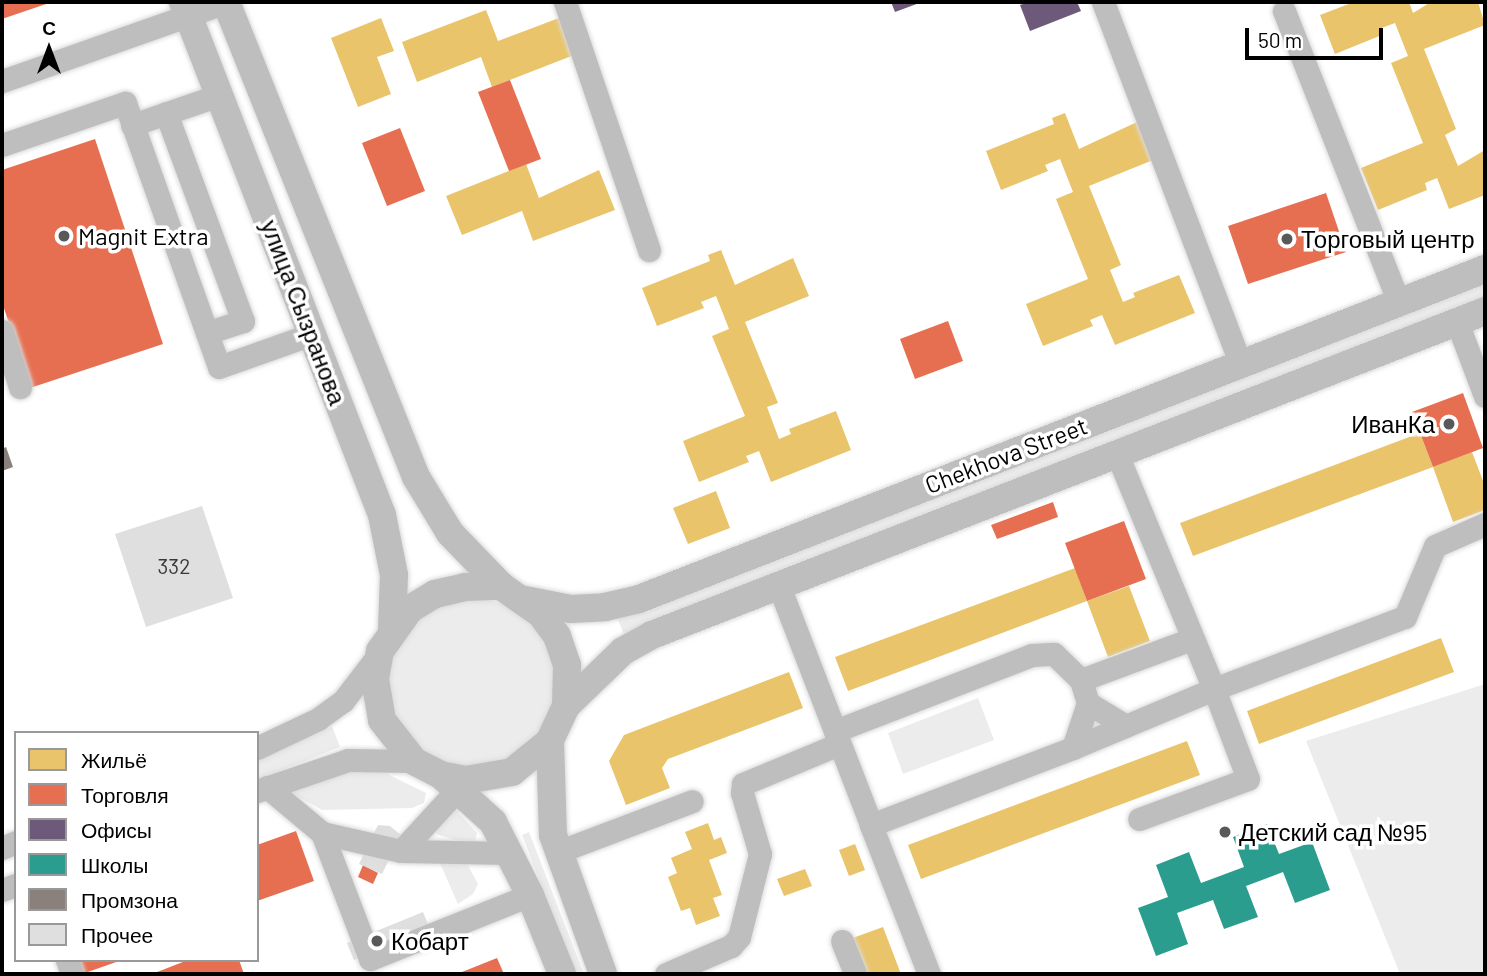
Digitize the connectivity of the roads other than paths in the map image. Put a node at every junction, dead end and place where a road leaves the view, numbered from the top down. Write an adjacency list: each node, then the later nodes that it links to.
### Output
1 (226, 2): 4 (street); 25 (main road, улица Сызранова)
2 (565, 2): 11 (street)
3 (1103, 2): 19 (street)
4 (185, 9): 6 (street); 7 (main road, улица Сызранова)
5 (1284, 11): 13 (street)
6 (2, 81)
7 (219, 95): 8 (street); 18 (main road, улица Сызранова)
8 (166, 113): 9 (street); 17 (street)
9 (132, 125): 10 (street); 17 (street)
10 (2, 145)
11 (649, 250)
12 (1485, 269): 13 (main road, Chekhova Street)
13 (1399, 303): 19 (main road, Chekhova Street)
14 (1485, 311): 15 (main road, Chekhova Street)
15 (1457, 322): 21 (street); 22 (main road, Chekhova Street)
16 (2, 331): 20 (street)
17 (207, 333): 18 (street)
18 (312, 334): 27 (main road, улица Сызранова)
19 (1241, 365): 25 (main road, Chekhova Street)
20 (20, 387)
21 (1485, 396)
22 (1117, 454): 24 (main road, Chekhova Street); 26 (street)
23 (1485, 524): 29 (street)
24 (779, 586): 31 (main road, Chekhova Street); 33 (street)
25 (511, 593): 27 (main road); 31 (main road)
26 (1192, 639): 28 (street); 29 (street)
27 (386, 640): 35 (street); 37 (main road)
28 (1081, 680): 30 (street); 33 (street)
29 (1214, 689): 32 (street); 41 (street)
30 (1088, 703): 32 (street); 36 (street)
31 (566, 706): 34 (main road)
32 (1126, 726): 36 (street)
33 (837, 737): 42 (street); 51 (street)
34 (551, 741): 38 (main road); 45 (main road)
35 (259, 747)
36 (1073, 748): 42 (street)
37 (414, 761): 38 (main road); 39 (street)
38 (449, 782): 44 (street); 46 (main road)
39 (262, 789): 43 (street)
40 (692, 800): 45 (street)
41 (1139, 819)
42 (871, 825): 53 (street)
43 (322, 833): 44 (street); 47 (street)
44 (401, 851): 46 (street)
45 (558, 852): 50 (main road)
46 (511, 853): 47 (main road)
47 (530, 895): 49 (main road)
48 (842, 942): 52 (street)
49 (562, 974)
50 (603, 974)
51 (666, 974)
52 (855, 974)
53 (929, 974)

